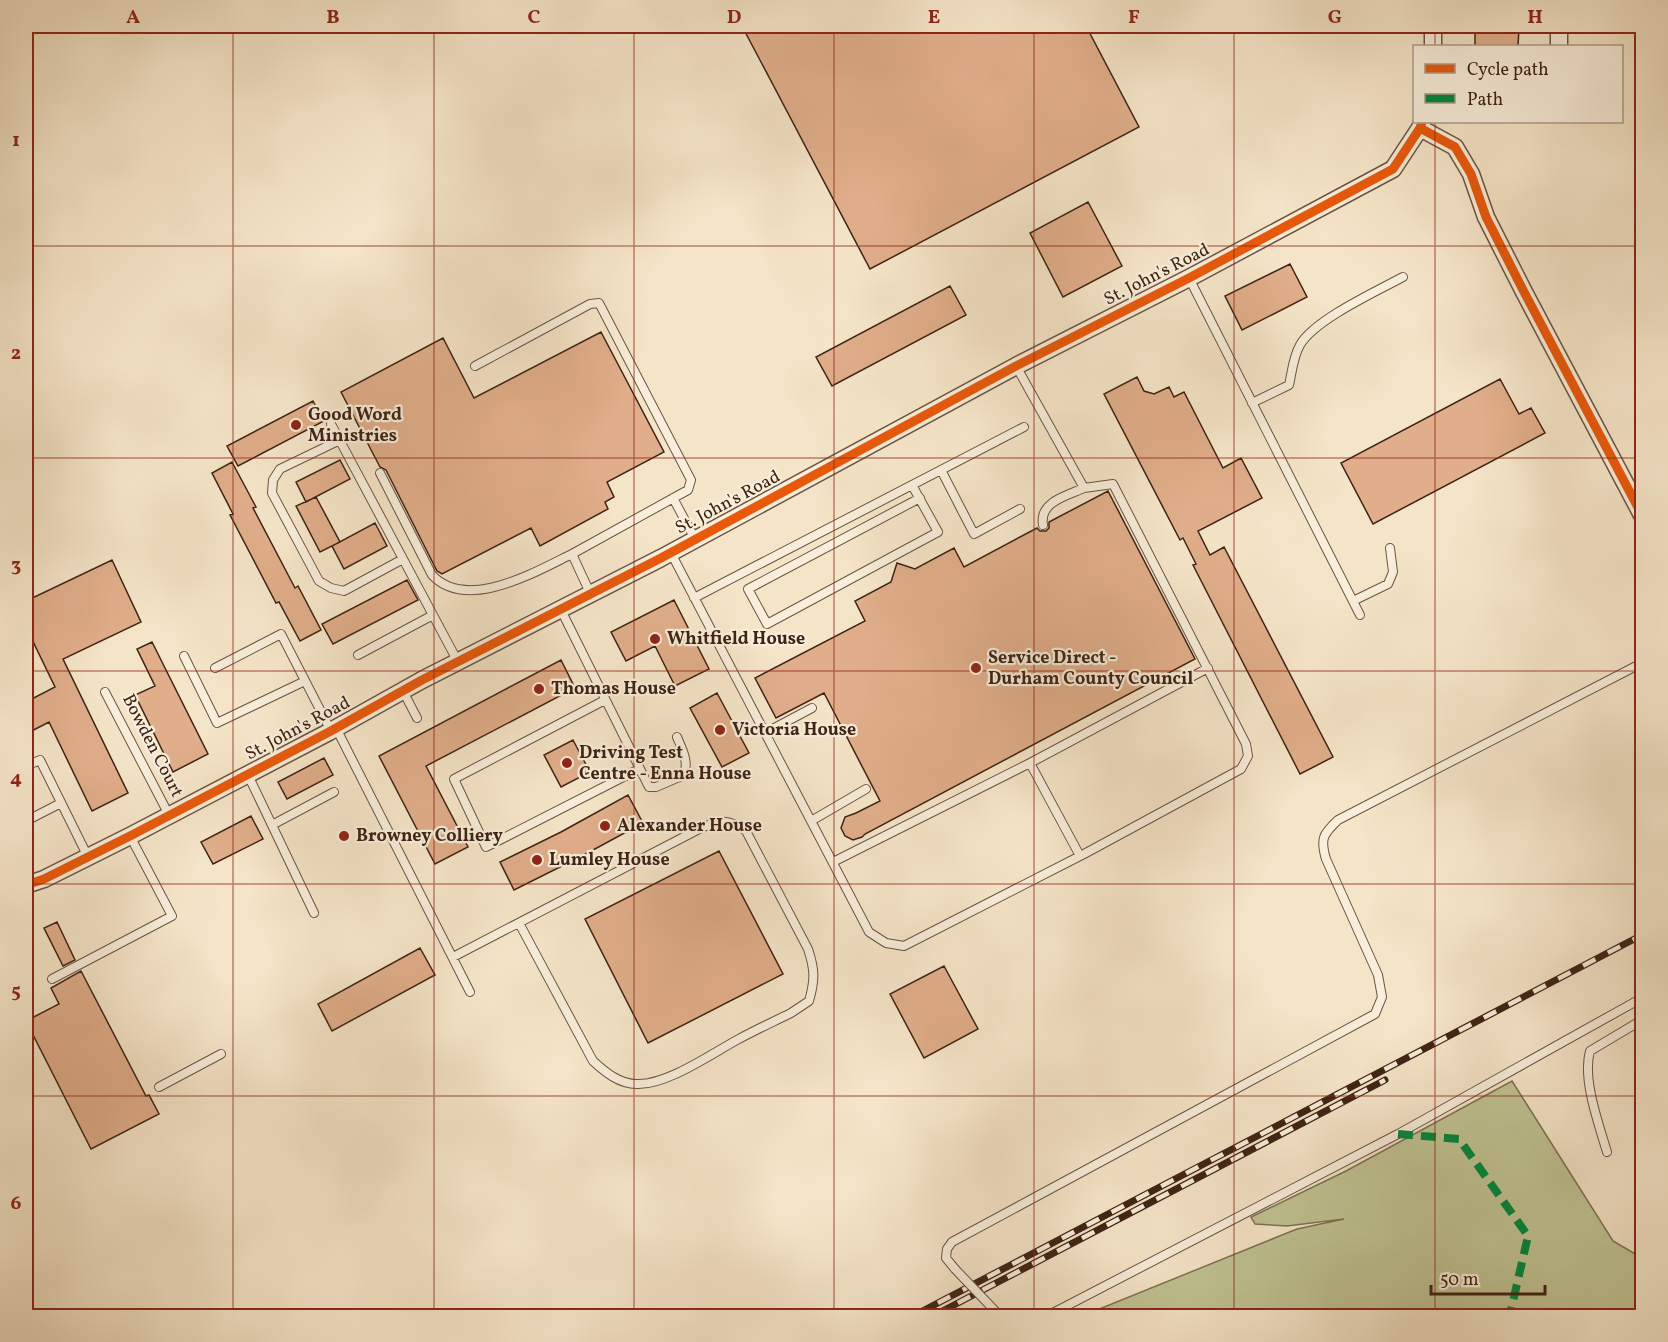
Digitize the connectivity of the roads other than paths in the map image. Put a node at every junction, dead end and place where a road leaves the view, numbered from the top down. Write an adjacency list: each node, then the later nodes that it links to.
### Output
1 (1433, 26): 3 (street)
2 (1559, 26): 4 (street)
3 (1433, 45)
4 (1559, 45)
5 (1421, 125): 7 (street, St. John's Road); 21 (street)
6 (1403, 277): 10 (lane)
7 (1189, 278): 9 (street, St. John's Road); 10 (lane)
8 (475, 366): 18 (lane)
9 (1016, 366): 17 (lane); 23 (street, St. John's Road)
10 (1252, 403): 30 (lane)
11 (331, 424): 13 (lane)
12 (1024, 427): 14 (lane)
13 (340, 440): 27 (lane); 27 (lane)
14 (940, 470): 16 (lane); 20 (lane)
15 (380, 473): 26 (lane)
16 (912, 485): 19 (lane); 29 (lane)
17 (1084, 488): 22 (lane); 39 (lane)
18 (673, 498): 23 (lane); 26 (lane)
19 (920, 498)
20 (1020, 509)
21 (1642, 515)
22 (1043, 525)
23 (695, 539): 25 (street, St. John's Road)
24 (1390, 548): 30 (lane)
25 (671, 553): 28 (street, St. John's Road); 29 (lane)
26 (572, 554): 28 (lane)
27 (403, 559): 32 (lane)
28 (591, 595): 31 (street, St. John's Road)
29 (694, 598): 47 (lane)
30 (1353, 601): 33 (lane)
31 (561, 610): 36 (street, St. John's Road); 43 (lane)
32 (433, 615): 34 (lane); 36 (lane)
33 (1360, 615)
34 (358, 655)
35 (184, 656): 40 (lane)
36 (458, 662): 41 (street, St. John's Road)
37 (1642, 663): 76 (lane, bridge)
38 (215, 668): 40 (lane)
39 (1208, 668): 49 (lane); 61 (lane)
40 (305, 681): 46 (lane)
41 (403, 691): 45 (lane); 46 (street, St. John's Road)
42 (105, 692): 56 (lane, Bowden Court)
43 (605, 700): 51 (lane); 51 (lane)
44 (812, 708): 47 (lane)
45 (417, 718)
46 (334, 730): 52 (street, St. John's Road); 67 (lane)
47 (765, 733): 58 (lane)
48 (676, 736): 51 (lane)
49 (1030, 763): 61 (lane); 63 (lane)
50 (26, 766): 55 (lane)
51 (639, 769)
52 (248, 775): 56 (street, St. John's Road); 59 (lane)
53 (866, 789): 58 (lane)
54 (334, 792): 59 (lane)
55 (61, 803): 57 (lane); 62 (lane)
56 (169, 815): 60 (street, St. John's Road)
57 (26, 820)
58 (811, 821): 63 (lane)
59 (272, 825): 65 (lane)
60 (130, 836): 62 (street, St. John's Road); 68 (lane)
61 (1080, 856): 63 (lane)
62 (88, 857): 64 (street, St. John's Road)
63 (832, 862)
64 (26, 885)
65 (314, 913)
66 (519, 923): 66 (lane); 67 (lane)
67 (453, 957): 69 (lane)
68 (52, 979)
69 (470, 992)
70 (1642, 998): 75 (lane)
71 (1642, 1020): 74 (lane)
72 (220, 1054): 73 (lane)
73 (159, 1087)
74 (1607, 1152)
75 (1061, 1313): 77 (lane)
76 (1000, 1317)
77 (1047, 1317)

